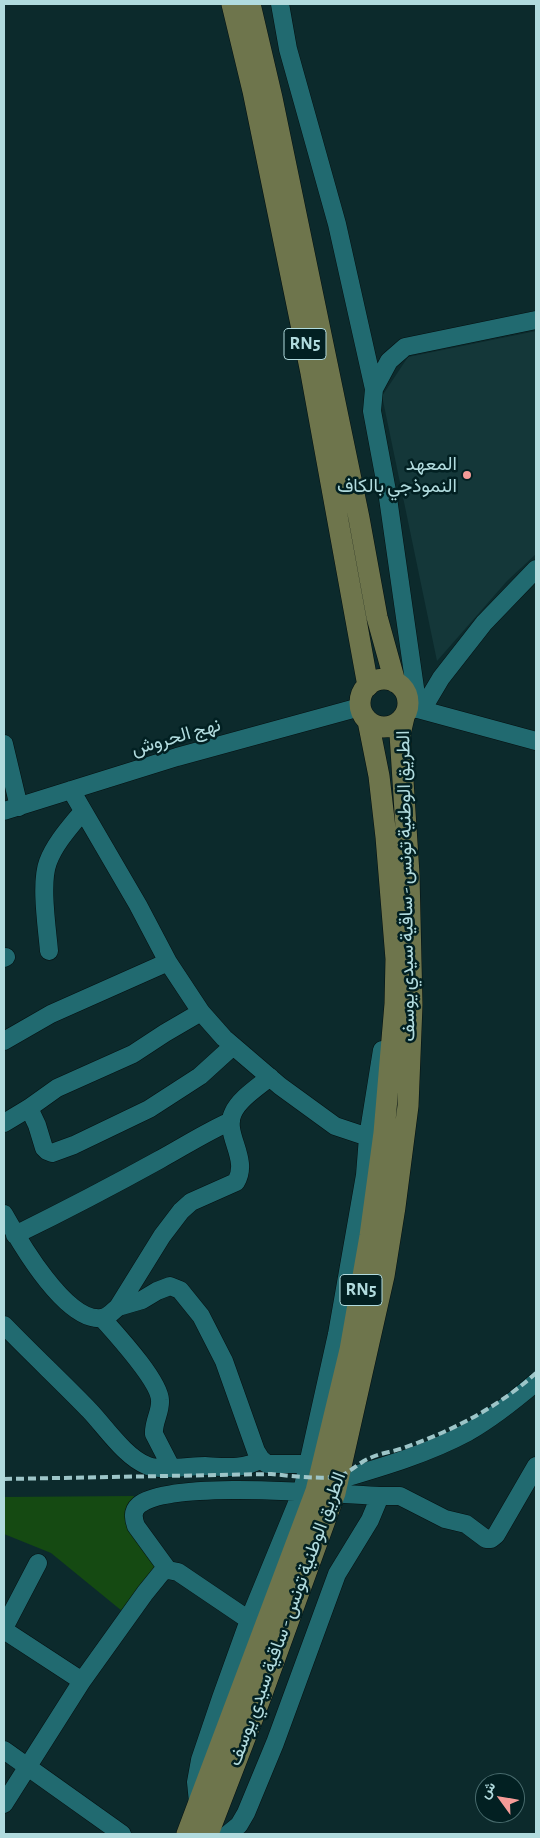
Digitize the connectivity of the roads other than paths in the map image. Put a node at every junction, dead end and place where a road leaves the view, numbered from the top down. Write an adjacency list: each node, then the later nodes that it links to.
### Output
1 (232, 4): 8 (main road, RN5)
2 (250, 4): 7 (main road, RN5)
3 (280, 4): 5 (street)
4 (536, 320): 5 (street)
5 (374, 389): 9 (street)
6 (536, 569): 9 (street)
7 (396, 682): 8 (main road); 9 (main road, RN5)
8 (368, 686): 10 (main road)
9 (413, 711): 10 (main road); 11 (street); 36 (main road, الطريق الوطنية تونس - ساقية سيدي يوسف / RN5)
10 (364, 714): 13 (street, نهج الحروش); 18 (main road, الطريق الوطنية تونس - ساقية سيدي يوسف / RN5)
11 (536, 742)
12 (4, 744): 14 (street)
13 (71, 790): 14 (street, نهج الحروش); 15 (street)
14 (11, 809)
15 (83, 811): 16 (street); 17 (street)
16 (49, 951)
17 (168, 962): 19 (street); 20 (street)
18 (395, 1004): 26 (street); 36 (main road, الطريق الوطنية تونس - ساقية سيدي يوسف / RN5)
19 (201, 1012): 21 (street); 23 (street)
20 (4, 1041)
21 (234, 1046): 22 (street); 23 (street)
22 (270, 1077): 24 (street); 26 (street)
23 (29, 1108): 25 (street)
24 (230, 1121): 28 (street); 29 (street)
25 (4, 1123)
26 (368, 1137): 36 (street)
27 (4, 1214): 28 (street)
28 (15, 1234): 30 (street)
29 (118, 1307): 30 (street); 33 (street)
30 (102, 1318): 35 (street)
31 (4, 1325): 35 (street)
32 (536, 1382): 36 (street)
33 (261, 1459): 35 (street); 36 (street)
34 (536, 1466): 37 (street)
35 (171, 1467)
36 (323, 1478): 37 (street); 39 (street); 40 (street); 46 (main road, الطريق الوطنية تونس - ساقية سيدي يوسف / RN5); 49 (main road, الطريق الوطنية تونس - ساقية سيدي يوسف / RN5)
37 (380, 1496): 50 (street)
38 (38, 1563): 41 (street)
39 (168, 1570): 40 (street); 42 (street)
40 (249, 1620): 46 (street)
41 (4, 1629): 42 (street)
42 (82, 1681): 44 (street)
43 (4, 1750): 44 (street)
44 (27, 1767): 45 (street); 47 (street)
45 (4, 1804)
46 (198, 1805): 48 (main road, الطريق الوطنية تونس - ساقية سيدي يوسف / RN5)
47 (122, 1834)
48 (187, 1834)
49 (208, 1834)
50 (228, 1834)

